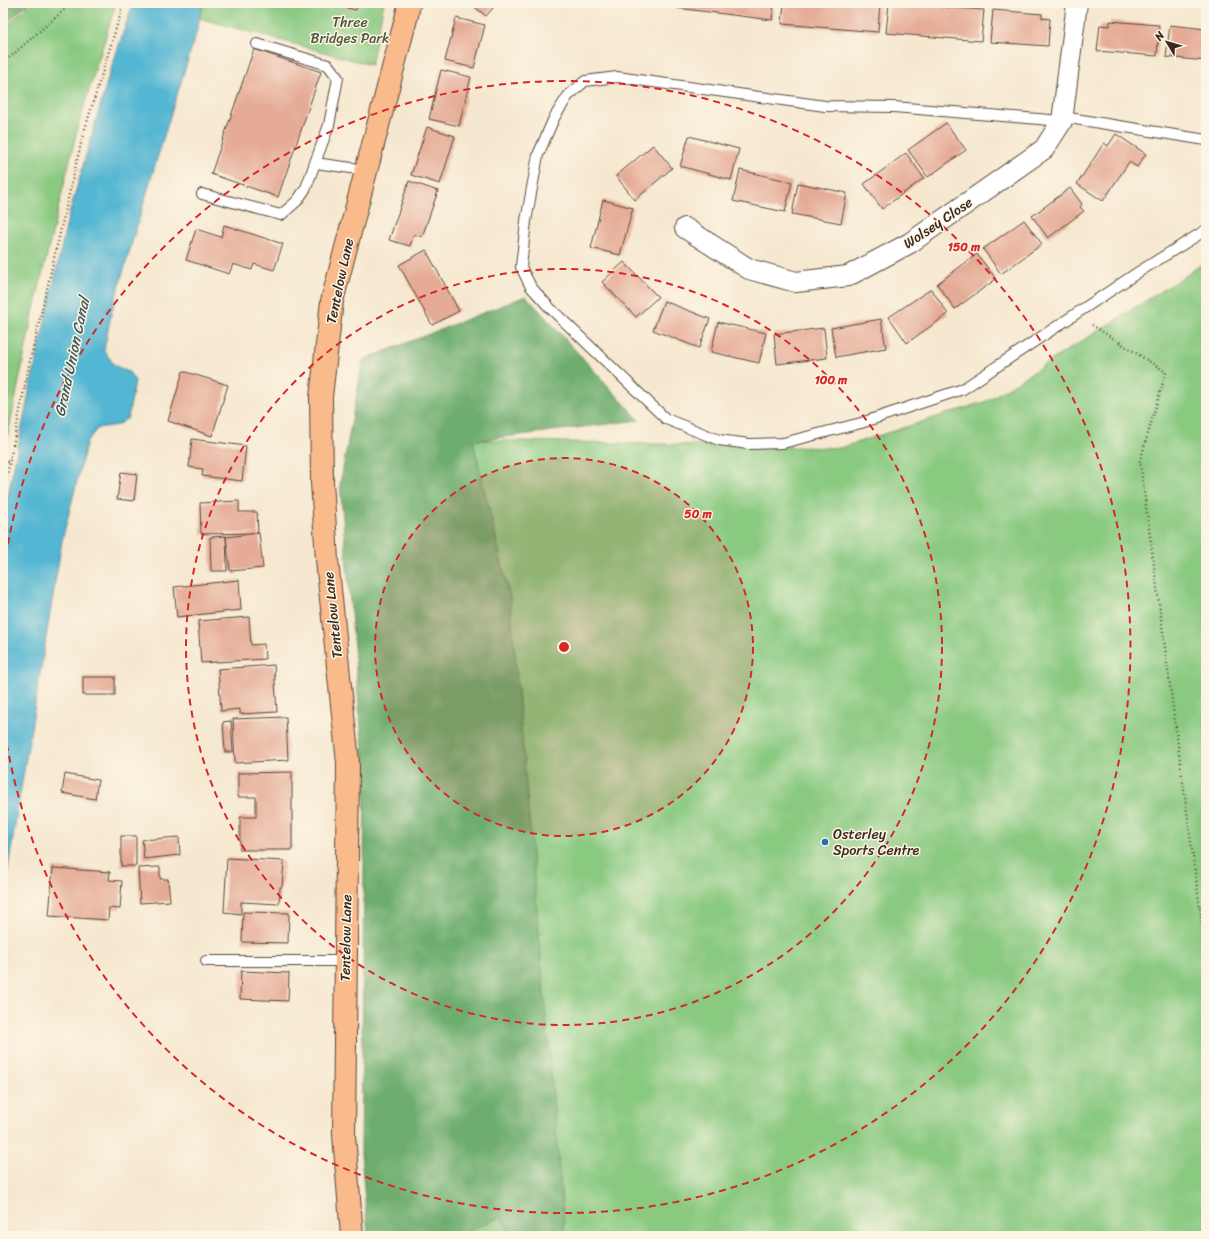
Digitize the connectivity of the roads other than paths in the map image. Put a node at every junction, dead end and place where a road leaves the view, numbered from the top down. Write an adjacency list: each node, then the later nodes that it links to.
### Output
1 (409, 3): 7 (main road, Tentelow Lane)
2 (1077, 3): 4 (street, Wolsey Close)
3 (257, 44): 6 (lane)
4 (1063, 119): 5 (lane); 9 (street, Wolsey Close); 10 (lane)
5 (1206, 140)
6 (315, 163): 7 (lane); 8 (lane)
7 (366, 170): 12 (main road, Tentelow Lane)
8 (202, 194)
9 (685, 228)
10 (1206, 230)
11 (206, 960): 12 (lane)
12 (346, 961): 13 (main road, Tentelow Lane)
13 (352, 1236)

